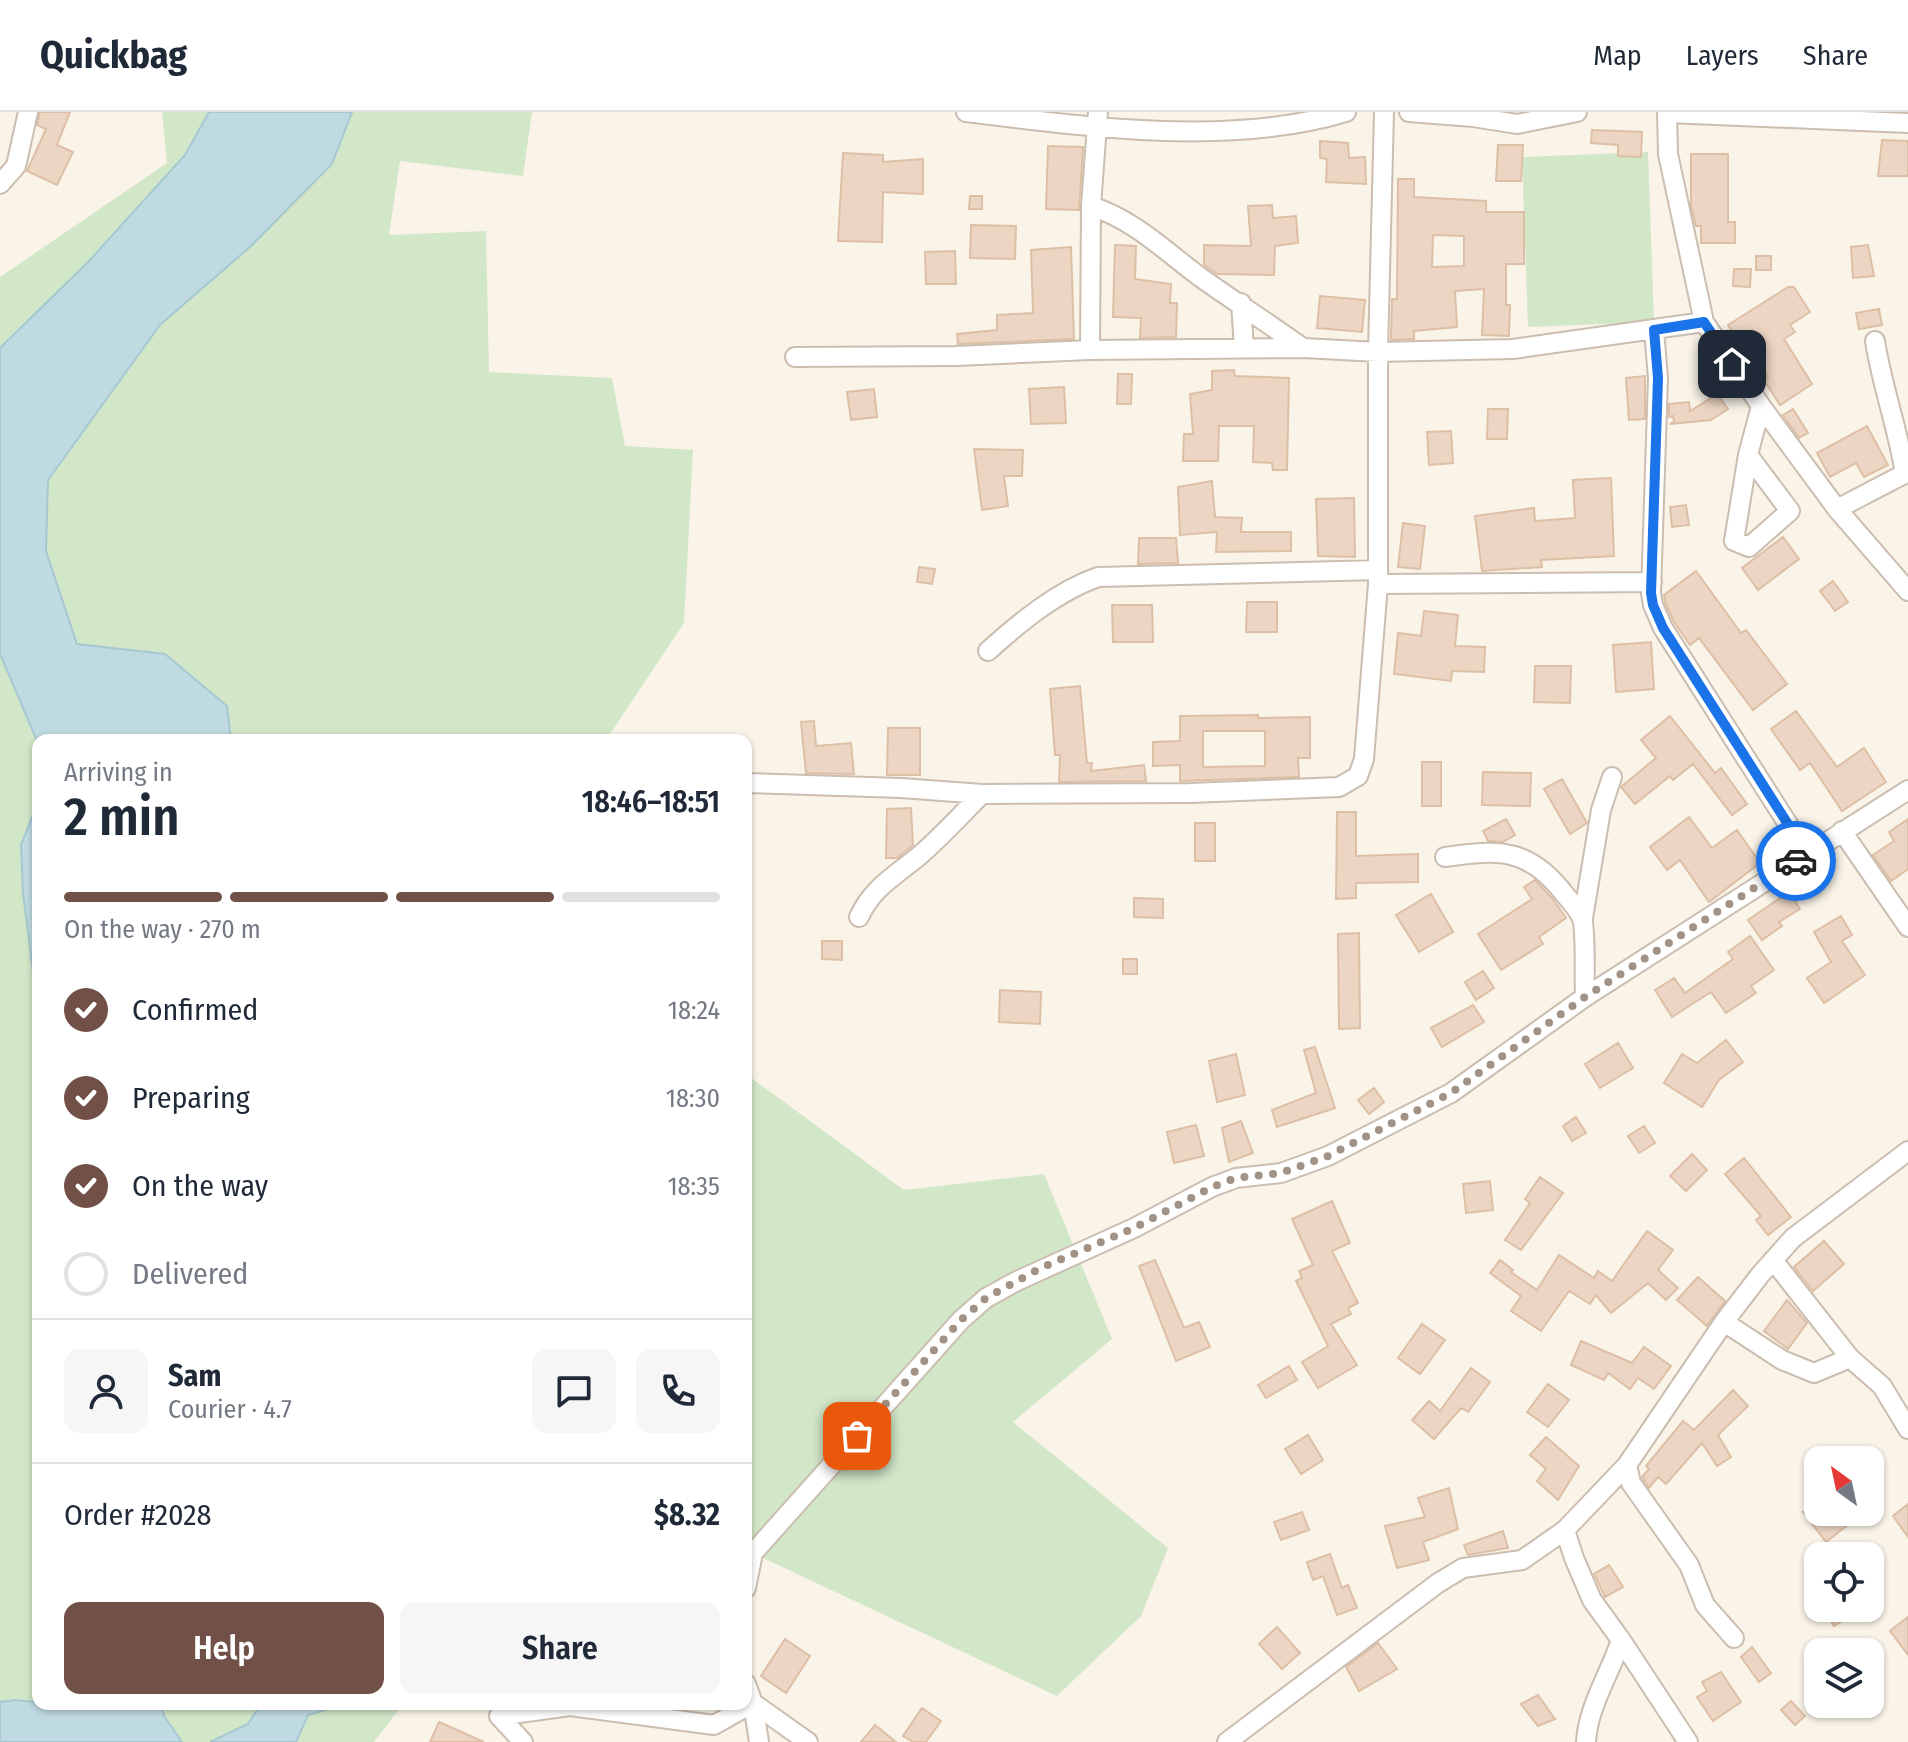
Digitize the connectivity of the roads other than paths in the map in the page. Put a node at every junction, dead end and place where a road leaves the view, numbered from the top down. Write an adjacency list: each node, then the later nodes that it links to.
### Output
1 (28, 112): 10 (street)
2 (966, 112): 8 (street)
3 (1346, 112): 8 (street)
4 (1384, 112): 19 (street)
5 (1409, 112): 6 (street)
6 (1577, 112)
7 (1667, 113): 9 (street); 13 (street)
8 (1098, 119): 11 (street)
9 (1908, 123)
10 (1, 182)
11 (1091, 206): 12 (street); 18 (street)
12 (1241, 303): 16 (street); 17 (street)
13 (1704, 322): 14 (street); 21 (street)
14 (1654, 330): 19 (street); 26 (street)
15 (1875, 341): 23 (street)
16 (1244, 348): 17 (street); 18 (street)
17 (1303, 348): 19 (street)
18 (1090, 350): 20 (street)
19 (1378, 352): 25 (street)
20 (795, 357)
21 (1761, 406): 22 (street); 24 (street)
22 (1748, 455): 22 (street)
23 (1906, 473): 24 (street)
24 (1837, 509): 27 (street)
25 (1378, 577): 26 (street); 28 (street); 32 (street)
26 (1652, 582): 34 (street)
27 (1908, 591)
28 (988, 651)
29 (1612, 777): 37 (street)
30 (752, 783): 32 (street)
31 (1908, 790): 33 (street)
32 (982, 794): 36 (street)
33 (1842, 831): 34 (street); 38 (street)
34 (1807, 854): 39 (street)
35 (1445, 857): 37 (street)
36 (859, 917)
37 (1583, 918): 39 (street)
38 (1908, 927)
39 (1585, 997): 47 (street)
40 (1908, 1151): 41 (street)
41 (1773, 1260): 42 (street); 43 (street)
42 (1724, 1322): 43 (street); 45 (street)
43 (1850, 1358): 44 (street)
44 (1908, 1429)
45 (1627, 1465): 46 (street); 48 (street)
46 (1565, 1530): 49 (street); 57 (street)
47 (752, 1553)
48 (1734, 1638)
49 (1621, 1640): 58 (street); 59 (street)
50 (753, 1703): 55 (street); 56 (street)
51 (542, 1710): 54 (street)
52 (600, 1710): 53 (street)
53 (741, 1710)
54 (523, 1742)
55 (759, 1742)
56 (808, 1742)
57 (1227, 1742)
58 (1586, 1742)
59 (1688, 1742)

